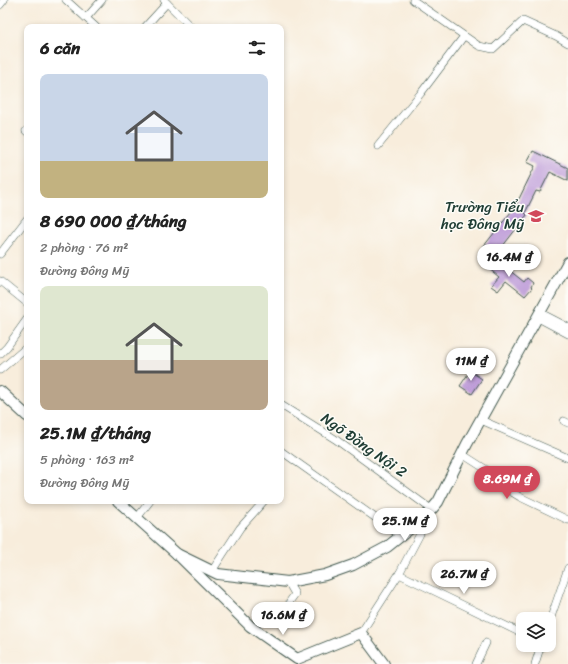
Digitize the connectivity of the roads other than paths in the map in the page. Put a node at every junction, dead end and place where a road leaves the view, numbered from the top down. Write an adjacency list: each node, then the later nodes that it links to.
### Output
1 (4, 0): 6 (street)
2 (66, 0): 7 (street)
3 (102, 0): 7 (street)
4 (413, 0): 11 (street)
5 (166, 1): 9 (street); 10 (street)
6 (0, 5)
7 (86, 18): 8 (street)
8 (93, 24)
9 (147, 24)
10 (188, 24)
11 (464, 36): 12 (street); 13 (street)
12 (568, 43)
13 (378, 146)
14 (24, 223): 15 (street)
15 (0, 254)
16 (568, 262): 19 (street)
17 (0, 281): 18 (street)
18 (24, 301)
19 (539, 316): 21 (street); 22 (street); 29 (street)
20 (24, 323): 24 (street)
21 (568, 327)
22 (568, 334)
23 (24, 350): 25 (street)
24 (0, 354)
25 (0, 370)
26 (0, 391): 28 (street)
27 (284, 407): 36 (street, Ngõ Đồng Nội 2)
28 (24, 413)
29 (481, 420): 31 (street); 32 (street)
30 (284, 453): 39 (street)
31 (462, 454): 36 (street); 38 (street)
32 (568, 458)
33 (121, 504): 37 (street)
34 (148, 504): 37 (street)
35 (261, 504): 42 (street)
36 (429, 512): 39 (street); 43 (street)
37 (137, 518): 40 (street)
38 (568, 520)
39 (401, 536): 44 (street)
40 (177, 554): 42 (street); 51 (street)
41 (568, 568): 46 (street)
42 (212, 571): 44 (street)
43 (399, 574): 47 (street); 48 (street)
44 (288, 582): 45 (street)
45 (290, 601)
46 (553, 612)
47 (516, 631)
48 (361, 633): 51 (street); 52 (street)
49 (486, 643): 53 (street)
50 (539, 652): 54 (street)
51 (295, 661)
52 (384, 664)
53 (476, 664)
54 (535, 664)

